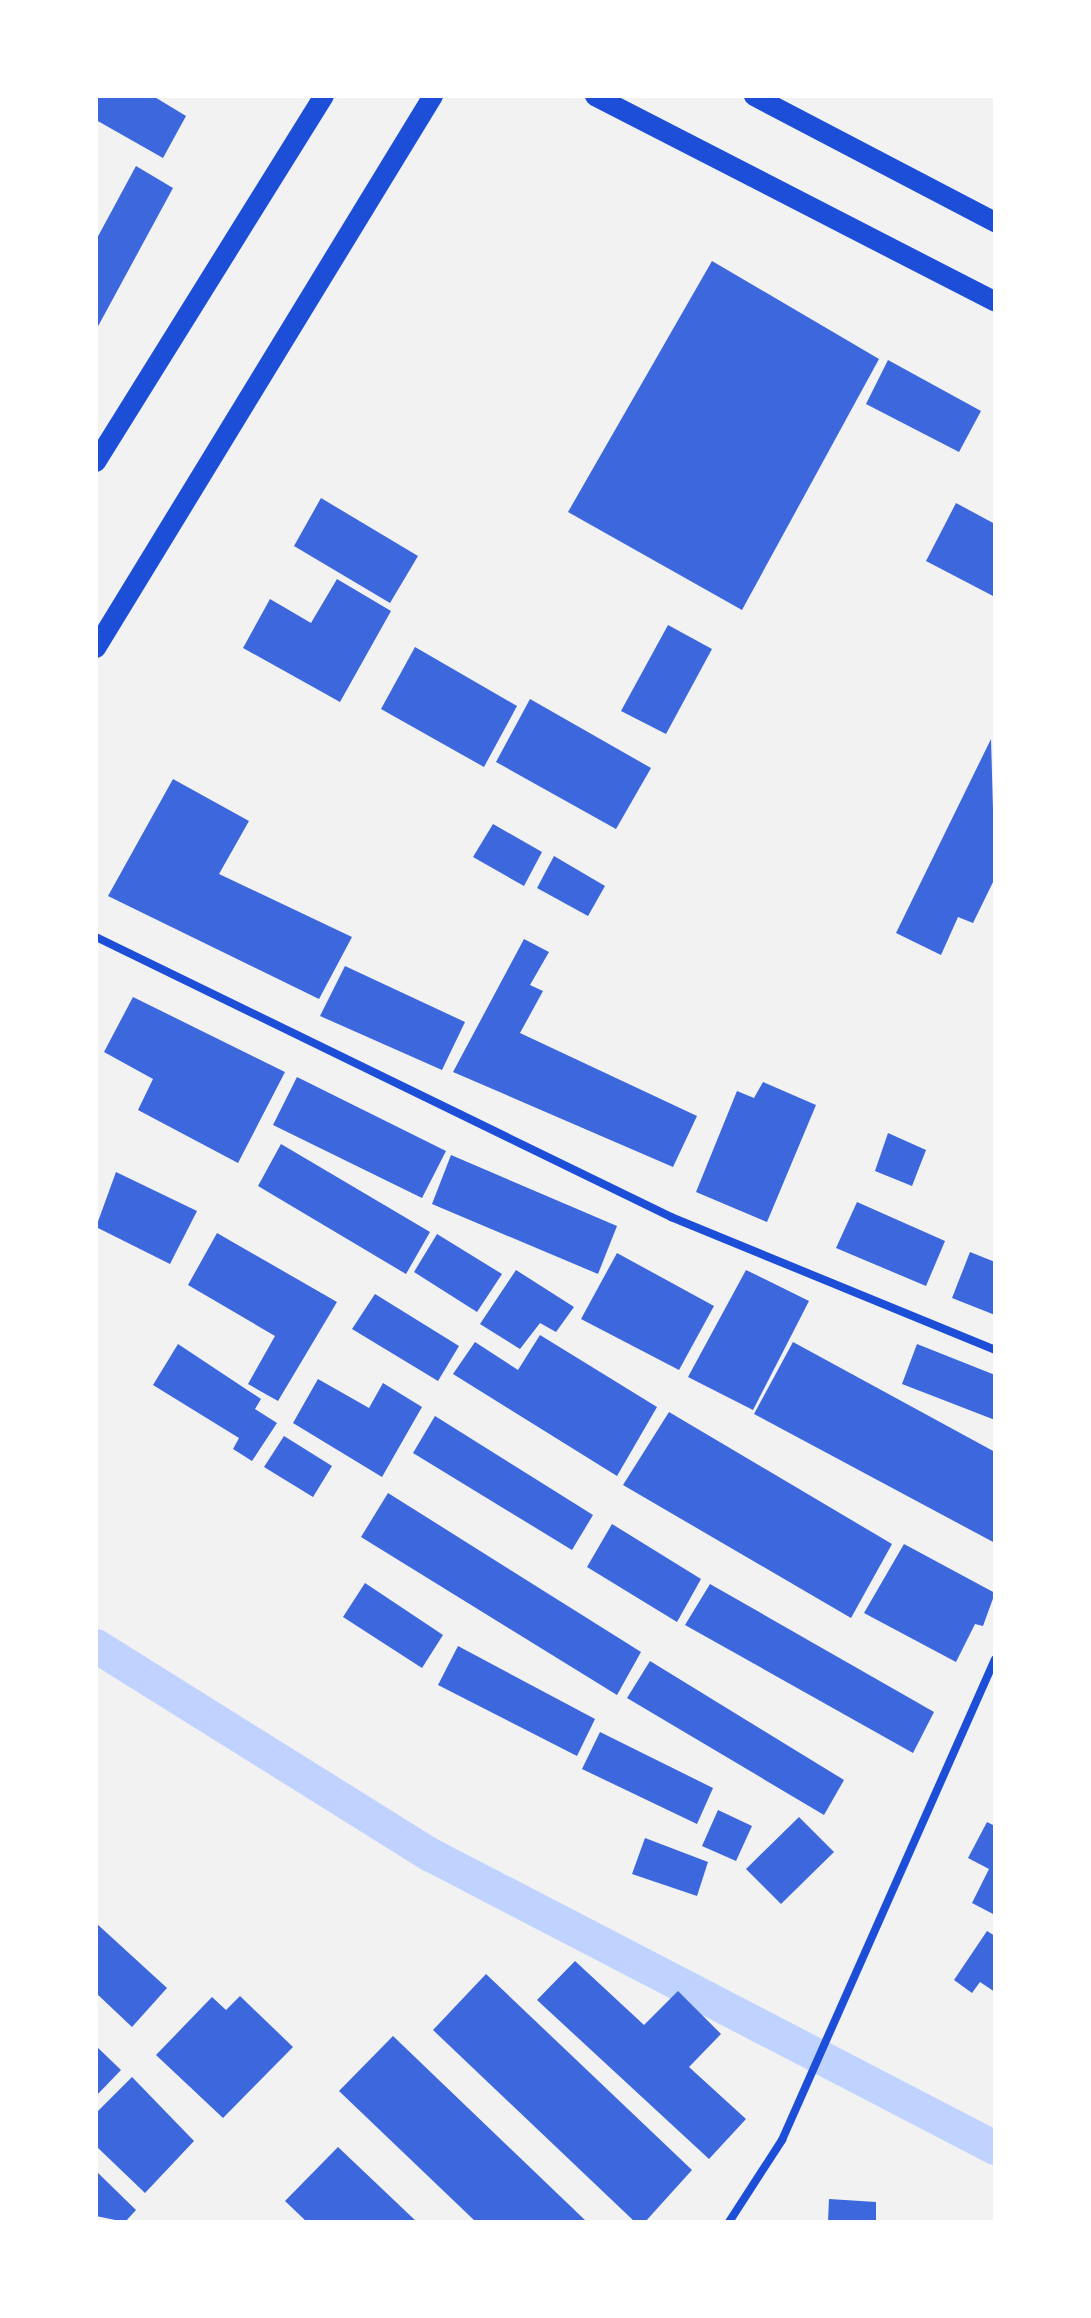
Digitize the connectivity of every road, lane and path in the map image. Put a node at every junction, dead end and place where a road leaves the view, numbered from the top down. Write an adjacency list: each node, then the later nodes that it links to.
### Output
1 (324, 96): 7 (main road)
2 (433, 96): 8 (main road)
3 (595, 96): 6 (main road)
4 (754, 96): 5 (main road)
5 (995, 222)
6 (995, 302)
7 (96, 462)
8 (96, 648)
9 (96, 937): 10 (street)
10 (995, 1350)
11 (995, 1659): 12 (street)
12 (729, 2222)

